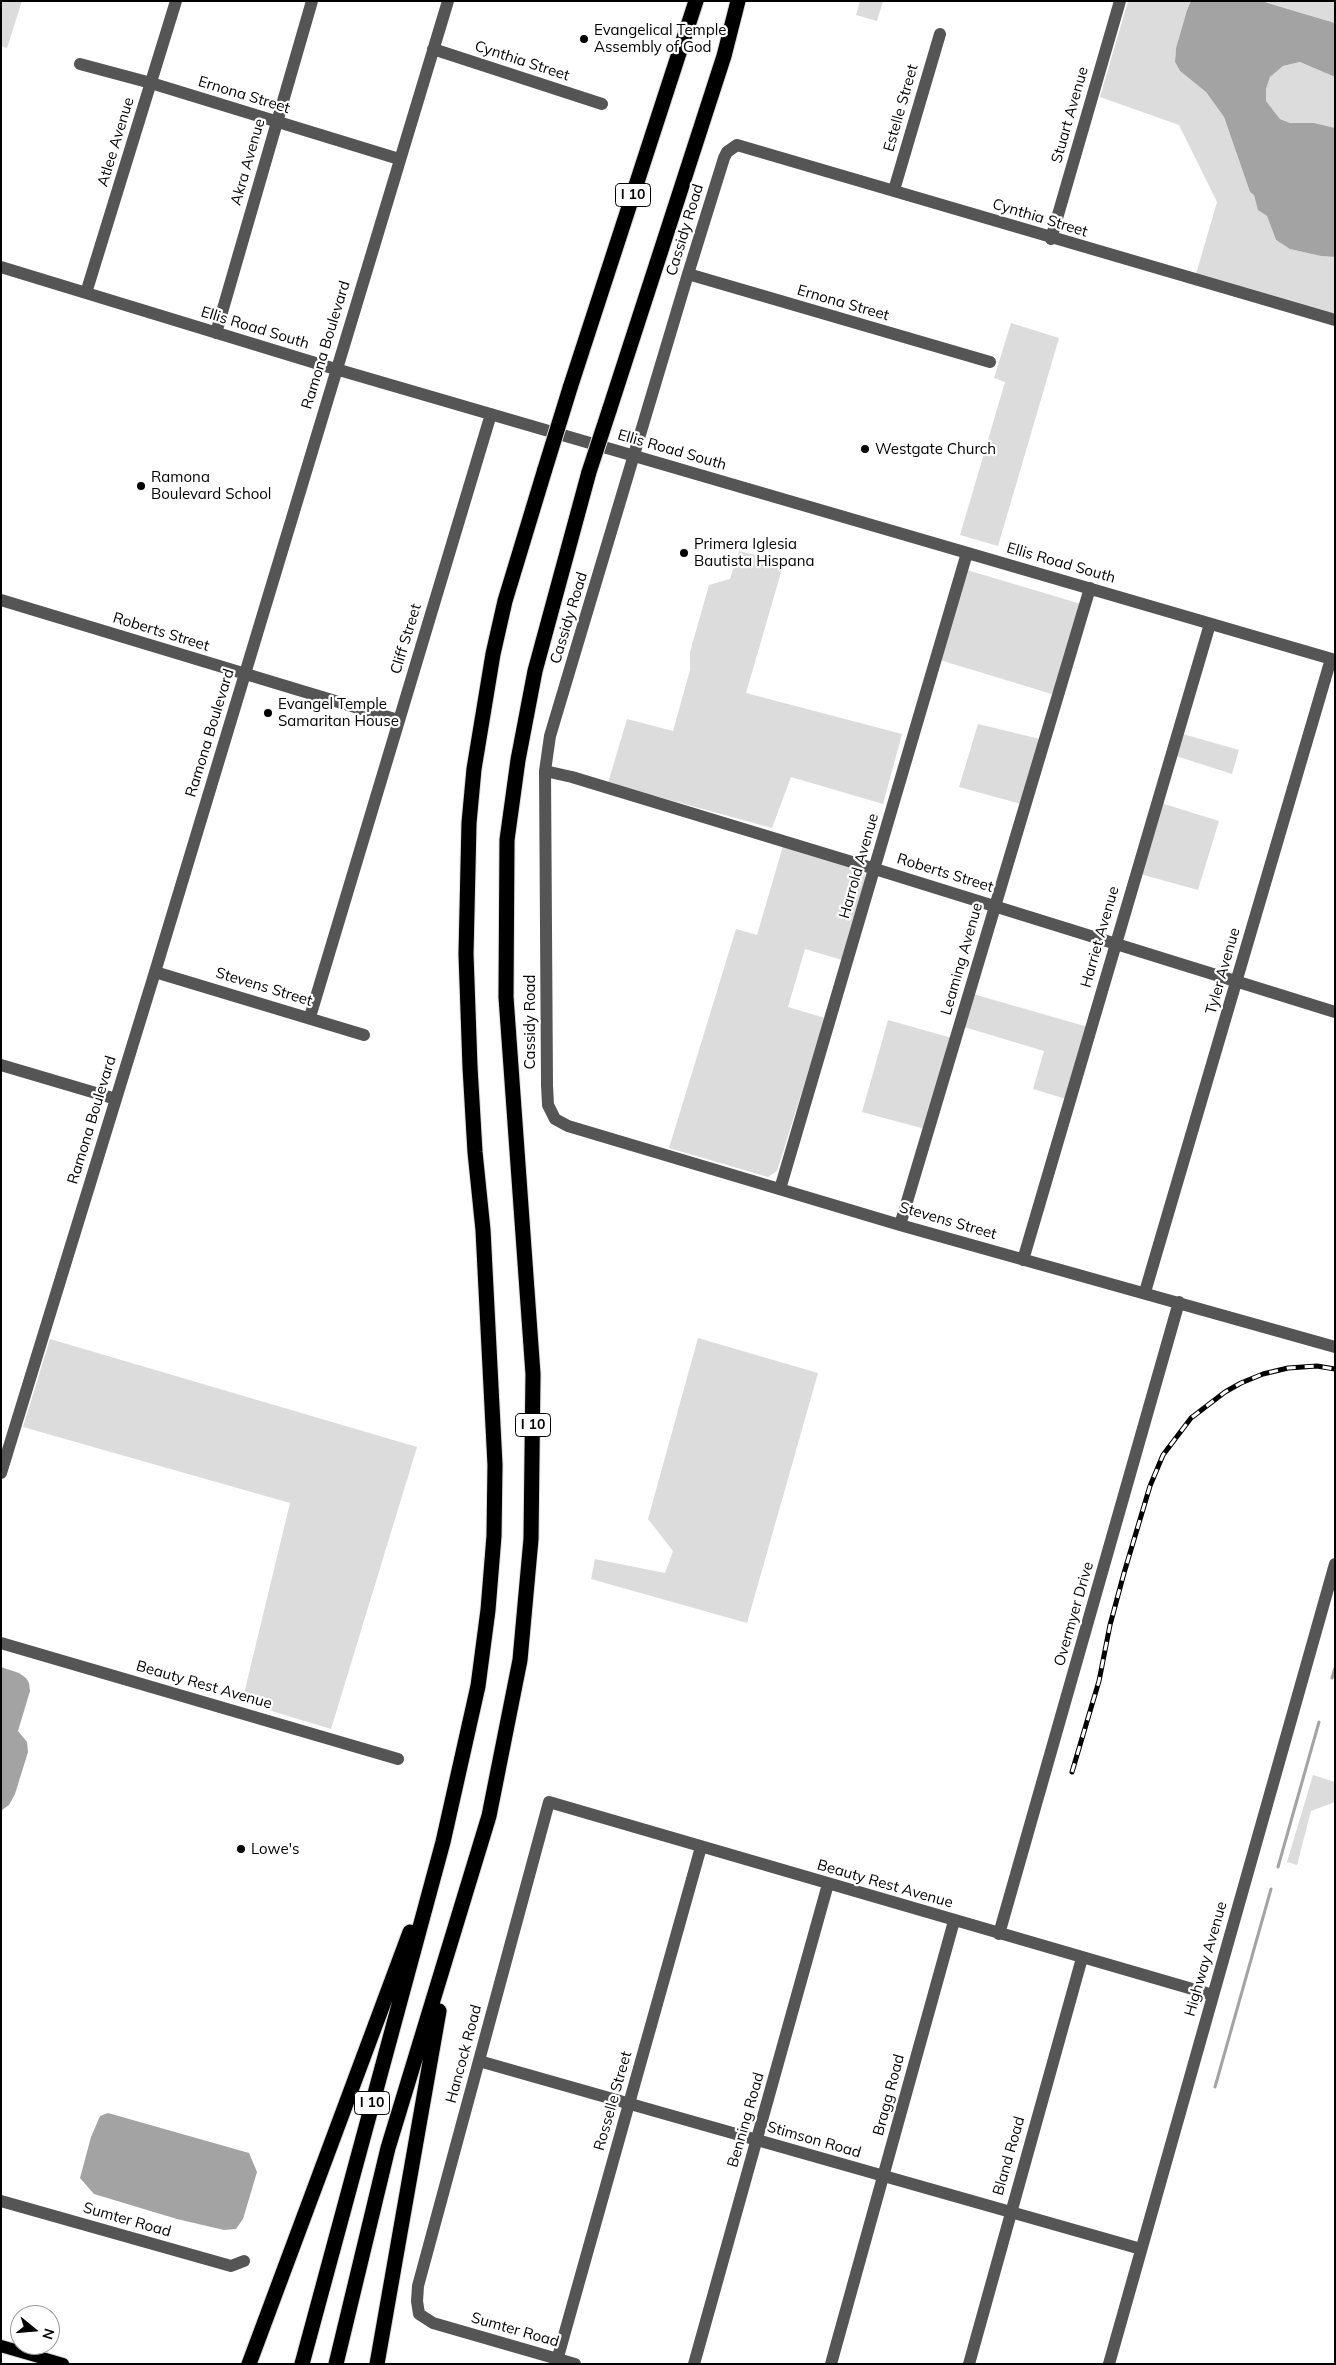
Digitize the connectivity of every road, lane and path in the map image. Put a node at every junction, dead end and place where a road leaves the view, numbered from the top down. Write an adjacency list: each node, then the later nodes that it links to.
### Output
1 (176, 1): 12 (street, Atlee Avenue)
2 (312, 1): 14 (street, Akra Avenue)
3 (448, 1): 9 (street, Ramona Boulevard)
4 (696, 1): 58 (highway, I 10, bridge)
5 (738, 1): 10 (highway, I 10)
6 (746, 1): 10 (highway)
7 (1120, 1): 18 (street, Stuart Avenue)
8 (940, 34): 17 (street, Estelle Street)
9 (433, 49): 13 (street, Cynthia Street); 16 (street, Ramona Boulevard)
10 (724, 56): 63 (highway, I 10, bridge)
11 (80, 64): 12 (street, Ernona Street)
12 (151, 83): 14 (street, Ernona Street); 21 (street, Atlee Avenue)
13 (602, 104)
14 (276, 122): 16 (street, Ernona Street); 23 (street, Akra Avenue)
15 (737, 145): 17 (street, Cynthia Street); 20 (street, Cassidy Road)
16 (399, 159): 25 (street, Ramona Boulevard)
17 (894, 190): 18 (street, Cynthia Street)
18 (1051, 238): 22 (street, Cynthia Street)
19 (1, 267): 21 (street, Ellis Road South)
20 (688, 274): 24 (street, Ernona Street); 27 (street, Cassidy Road)
21 (86, 293): 23 (street, Ellis Road South)
22 (1335, 320)
23 (216, 333): 25 (street, Ellis Road South)
24 (990, 362)
25 (336, 369): 26 (street, Ellis Road South); 33 (street, Ramona Boulevard)
26 (491, 414): 27 (street, Ellis Road South); 34 (street, Cliff Street)
27 (635, 456): 28 (street, Ellis Road South); 35 (street, Cassidy Road)
28 (967, 553): 29 (street, Ellis Road South); 36 (street, Harrold Avenue)
29 (1090, 588): 31 (street, Ellis Road South); 37 (street, Leaming Avenue)
30 (1, 600): 33 (street, Roberts Street)
31 (1210, 624): 32 (street, Ellis Road South); 38 (street, Harriet Avenue)
32 (1333, 659): 40 (street, Tyler Avenue)
33 (245, 674): 34 (street, Roberts Street); 39 (street, Ramona Boulevard)
34 (398, 720): 42 (street, Cliff Street)
35 (545, 771): 36 (street, Roberts Street); 46 (street, Cassidy Road)
36 (875, 869): 37 (street, Roberts Street); 47 (street, Harrold Avenue)
37 (994, 906): 38 (street, Roberts Street); 48 (street, Leaming Avenue)
38 (1115, 944): 40 (street, Roberts Street); 49 (street, Harriet Avenue)
39 (155, 972): 42 (street, Stevens Street); 45 (street, Ramona Boulevard)
40 (1237, 981): 41 (street, Roberts Street); 50 (street, Tyler Avenue)
41 (1335, 1012)
42 (310, 1017): 43 (street, Stevens Street)
43 (364, 1035)
44 (1, 1065): 45 (street)
45 (116, 1099): 53 (street, Ramona Boulevard)
46 (555, 1119): 47 (street, Stevens Street)
47 (780, 1189): 48 (street, Stevens Street)
48 (900, 1225): 49 (street, Stevens Street)
49 (1022, 1260): 50 (street, Stevens Street)
50 (1145, 1292): 51 (street, Stevens Street)
51 (1180, 1302): 52 (street, Stevens Street); 62 (street, Overmyer Drive)
52 (1335, 1347)
53 (1, 1473)
54 (1335, 1564): 65 (street, Highway Avenue)
55 (1, 1643): 56 (street, Beauty Rest Avenue)
56 (398, 1759)
57 (549, 1802): 59 (street, Beauty Rest Avenue); 66 (street, Hancock Road)
58 (443, 1842): 78 (highway); 79 (highway, I 10)
59 (701, 1847): 60 (street, Beauty Rest Avenue); 67 (street, Rosselle Street)
60 (828, 1884): 61 (street, Beauty Rest Avenue); 68 (street, Benning Road)
61 (954, 1921): 62 (street, Beauty Rest Avenue); 69 (street, Bragg Road)
62 (998, 1934): 64 (street, Beauty Rest Avenue)
63 (451, 1944): 80 (highway, I 10); 81 (highway)
64 (1082, 1958): 65 (street, Beauty Rest Avenue); 71 (street, Bland Road)
65 (1213, 1995): 72 (street, Highway Avenue)
66 (479, 2061): 67 (street, Stimson Road); 74 (street, Hancock Road)
67 (629, 2104): 68 (street, Stimson Road); 76 (street, Rosselle Street)
68 (757, 2141): 69 (street, Stimson Road); 83 (street, Benning Road)
69 (884, 2176): 71 (street, Stimson Road); 84 (street, Bragg Road)
70 (1, 2201): 73 (street, Sumter Road)
71 (1010, 2213): 72 (street, Stimson Road); 85 (street, Bland Road)
72 (1141, 2249): 86 (street, Highway Avenue)
73 (244, 2262)
74 (419, 2314): 76 (street, Sumter Road)
75 (1, 2346): 77 (main road)
76 (557, 2361): 82 (street, Sumter Road)
77 (62, 2364)
78 (249, 2364)
79 (302, 2364)
80 (336, 2364)
81 (377, 2364)
82 (576, 2364)
83 (694, 2364)
84 (831, 2364)
85 (969, 2364)
86 (1108, 2364)

